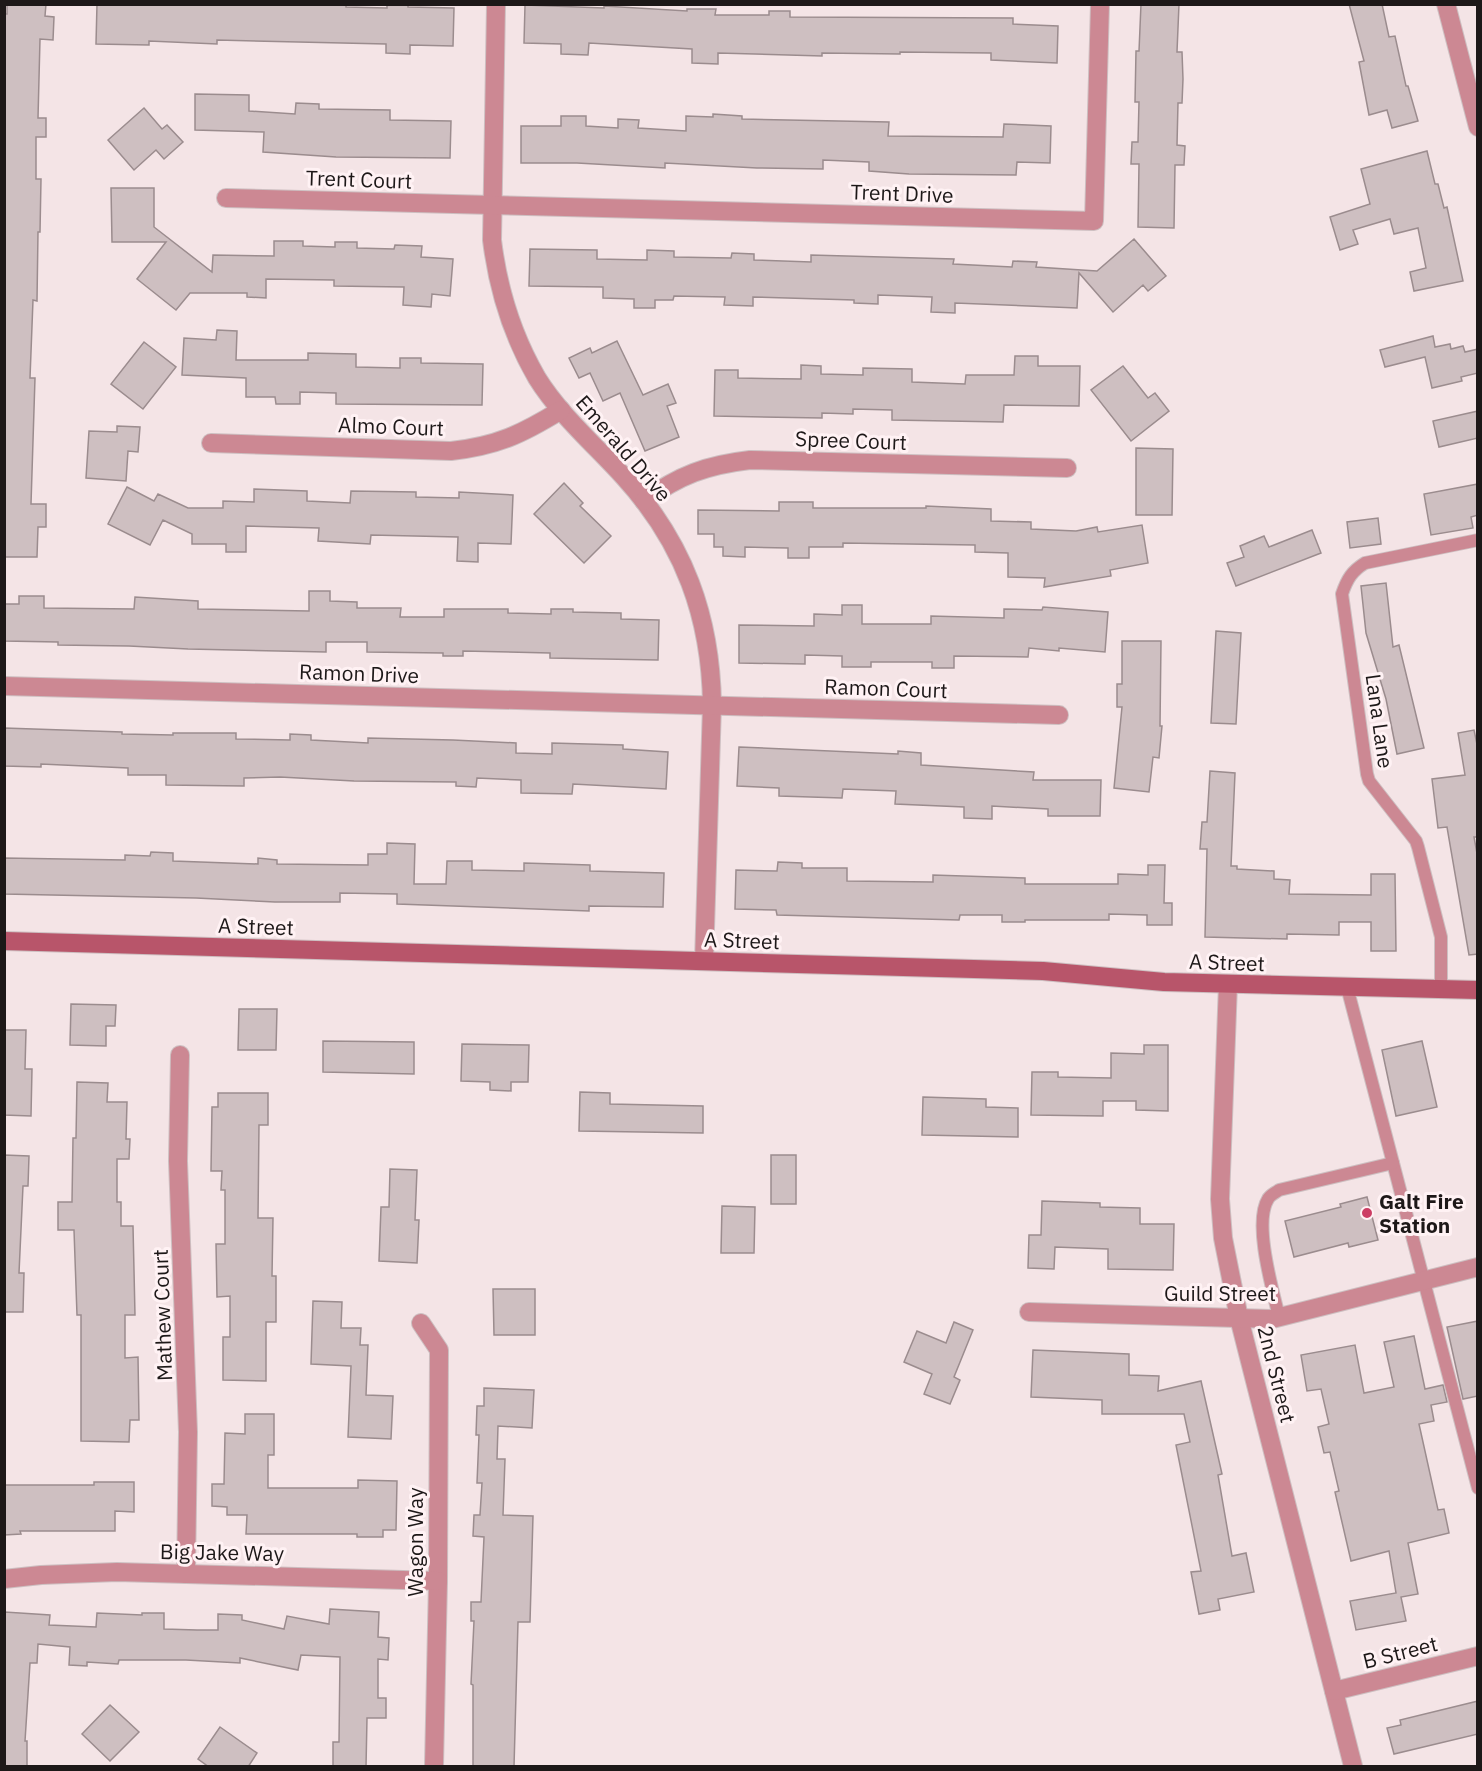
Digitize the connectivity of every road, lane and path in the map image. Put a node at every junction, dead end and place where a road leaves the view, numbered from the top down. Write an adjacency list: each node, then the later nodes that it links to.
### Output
1 (496, 4): 6 (street, Emerald Drive)
2 (1100, 4): 6 (street, Trent Drive)
3 (1446, 4): 4 (street)
4 (1478, 127)
5 (226, 198): 6 (street, Trent Court)
6 (491, 205): 7 (street, Emerald Drive)
7 (561, 410): 8 (street, Almo Court); 10 (street, Emerald Drive)
8 (211, 444)
9 (1067, 468): 10 (street, Spree Court)
10 (644, 501): 13 (street, Emerald Drive)
11 (1478, 540): 19 (lane, Lana Lane)
12 (4, 686): 13 (street, Ramon Drive)
13 (712, 705): 14 (street, Ramon Court); 16 (street, Emerald Drive)
14 (1059, 715)
15 (4, 941): 16 (street, A Street)
16 (704, 961): 17 (street, A Street)
17 (1228, 984): 18 (street, A Street); 27 (street, 2nd Street)
18 (1347, 987): 19 (street, A Street); 22 (lane)
19 (1441, 990): 20 (street, A Street)
20 (1478, 990)
21 (180, 1055): 30 (street, Mathew Court)
22 (1393, 1163): 24 (lane); 26 (lane)
23 (1478, 1267): 24 (street, Guild Street)
24 (1424, 1281): 26 (street, Guild Street); 29 (lane)
25 (1029, 1312): 27 (street, Guild Street)
26 (1279, 1317): 27 (street, Guild Street)
27 (1239, 1318): 34 (street, 2nd Street)
28 (420, 1323): 32 (street, Wagon Way)
29 (1478, 1488)
30 (186, 1574): 31 (street, Big Jake Way); 32 (street, Big Jake Way)
31 (4, 1580)
32 (438, 1581): 35 (street, Wagon Way)
33 (1478, 1656): 34 (street, B Street)
34 (1334, 1691): 36 (street, 2nd Street)
35 (434, 1767)
36 (1353, 1767)

